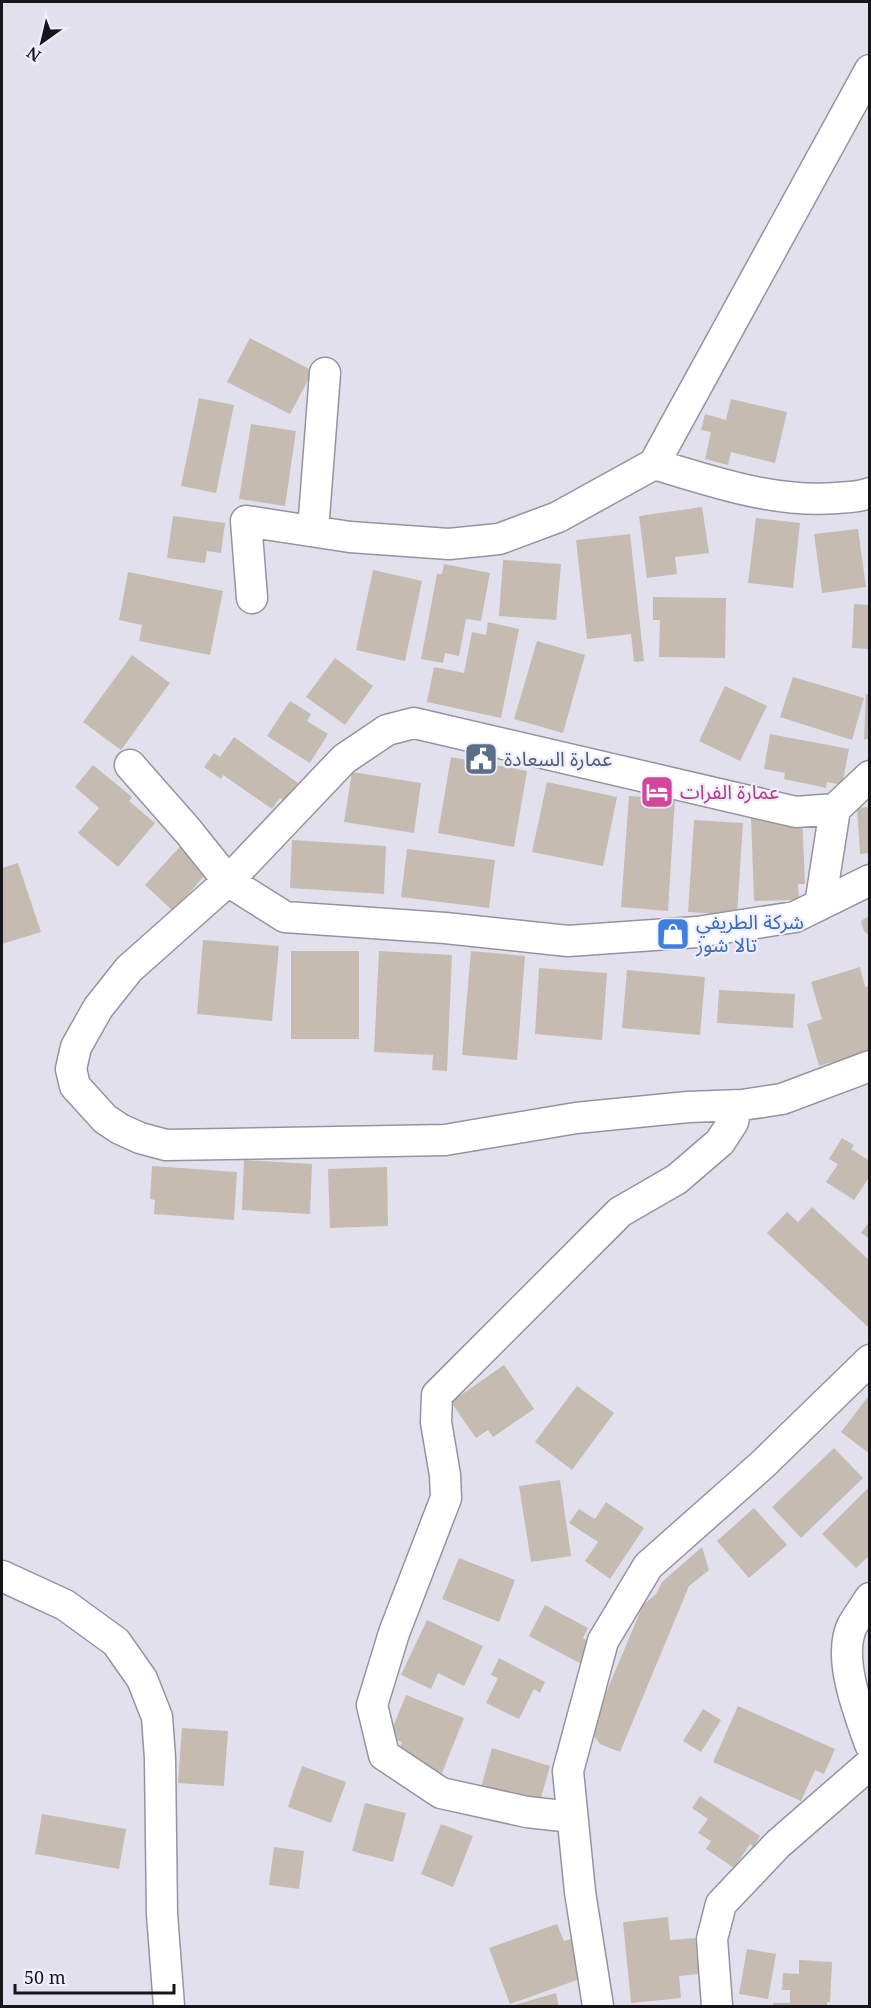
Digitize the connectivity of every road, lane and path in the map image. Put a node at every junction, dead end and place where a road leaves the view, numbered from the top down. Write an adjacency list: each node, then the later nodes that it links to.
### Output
1 (870, 70): 3 (street)
2 (325, 373): 5 (street)
3 (654, 464): 4 (street); 5 (street)
4 (870, 493)
5 (313, 531): 6 (street)
6 (252, 598)
7 (130, 765): 11 (street)
8 (870, 776): 9 (street)
9 (835, 808): 11 (street); 12 (street)
10 (870, 880): 12 (street)
11 (228, 881): 12 (street); 14 (street)
12 (820, 904)
13 (870, 1066): 14 (street)
14 (736, 1106): 20 (street)
15 (870, 1360): 20 (street)
16 (2, 1576): 21 (street)
17 (870, 1598): 18 (street)
18 (870, 1744)
19 (870, 1764): 23 (street)
20 (572, 1817): 22 (street)
21 (169, 2007)
22 (598, 2007)
23 (717, 2007)

